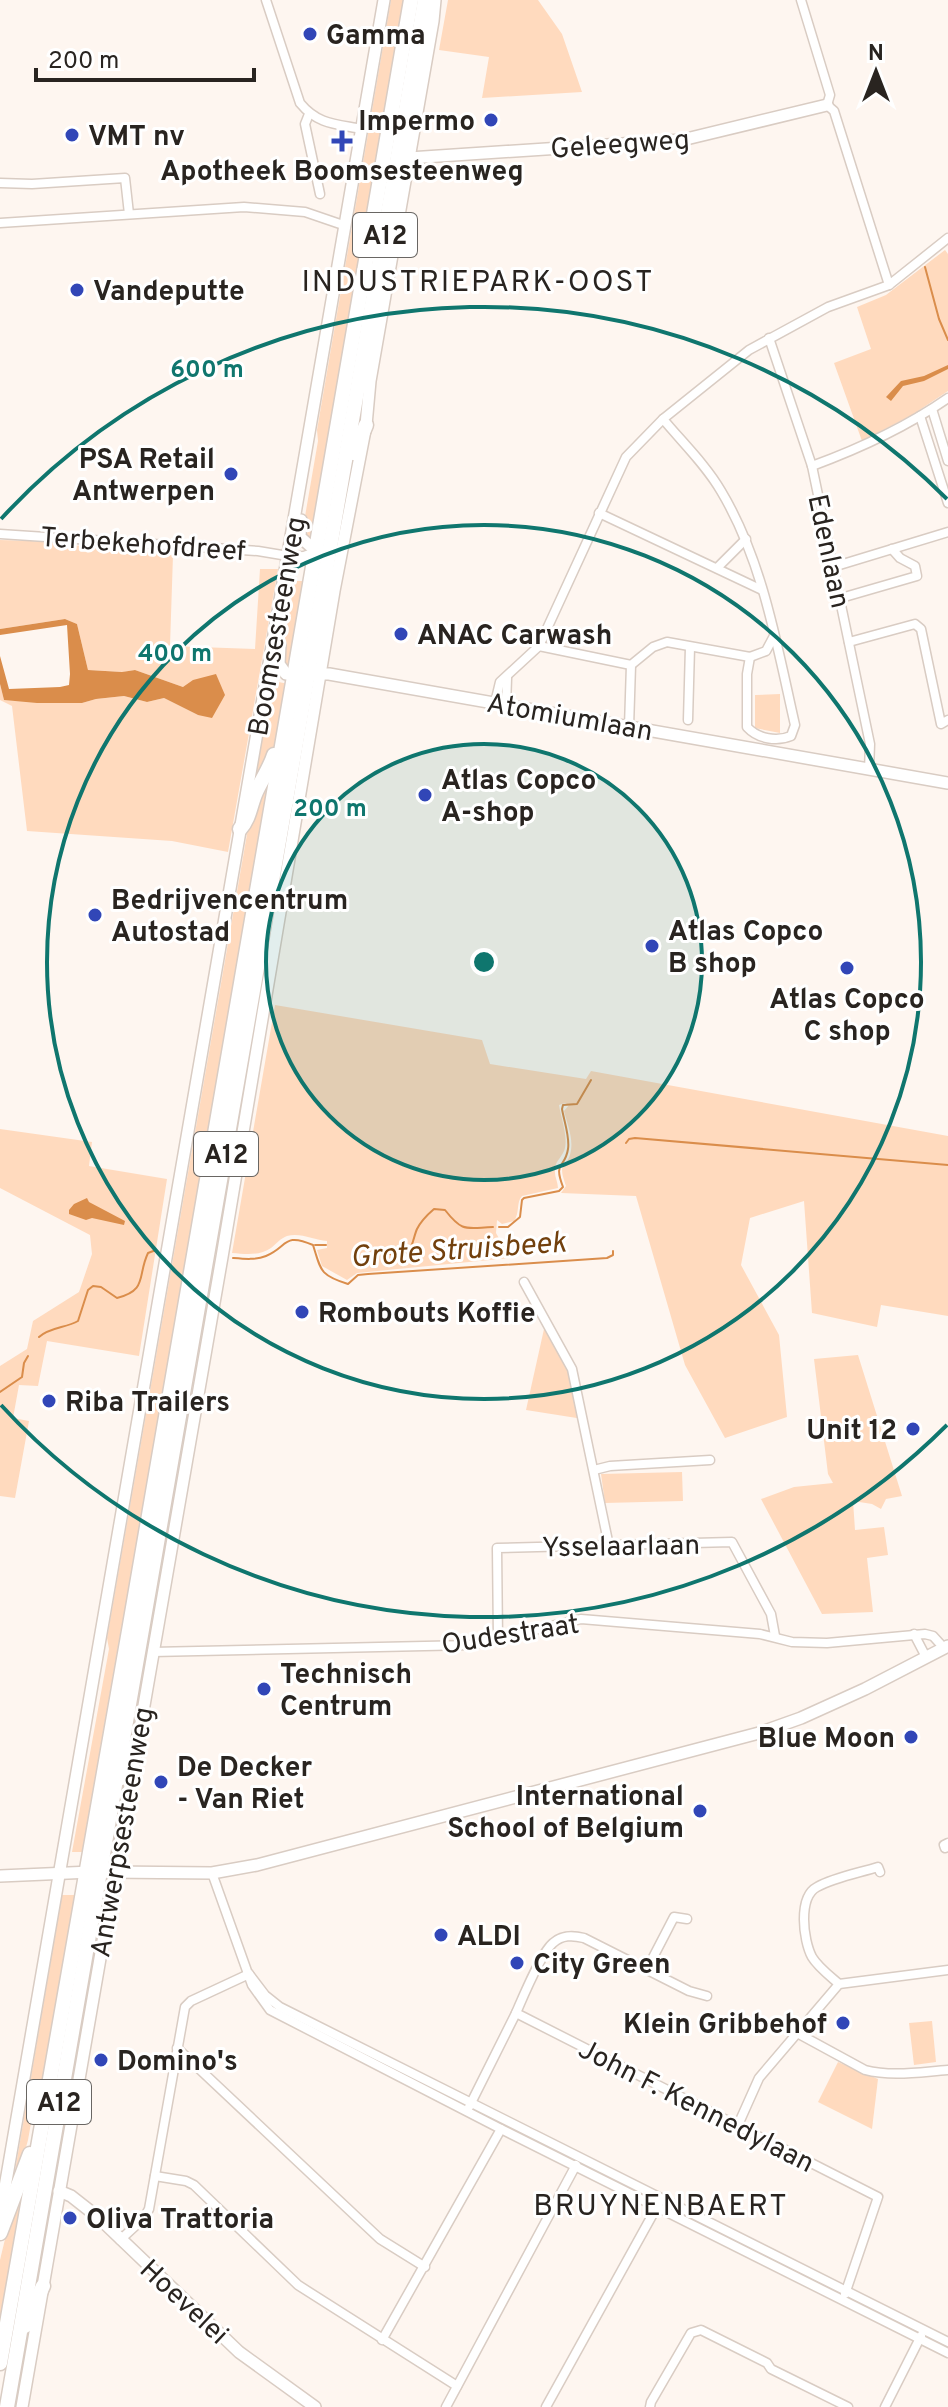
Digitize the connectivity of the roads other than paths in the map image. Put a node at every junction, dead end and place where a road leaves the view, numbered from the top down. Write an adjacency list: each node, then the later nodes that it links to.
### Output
1 (266, 0): 8 (street)
2 (384, 0): 9 (main road, Boomsesteenweg)
3 (411, 0): 34 (highway, A12)
4 (425, 0): 26 (highway, A12)
5 (437, 0): 10 (main road, Boomsesteenweg)
6 (801, 0): 7 (street)
7 (827, 105): 10 (main road, Geleegweg); 17 (street)
8 (309, 114): 9 (street); 12 (street)
9 (362, 129): 15 (main road, Boomsesteenweg)
10 (409, 158): 23 (main road, Boomsesteenweg)
11 (0, 183): 13 (street)
12 (320, 194)
13 (129, 214): 14 (street); 15 (street)
14 (0, 223)
15 (346, 226): 27 (main road, Boomsesteenweg)
16 (948, 238): 17 (street)
17 (889, 285): 18 (street)
18 (769, 338): 22 (street); 25 (street, Edenlaan)
19 (948, 398): 20 (street)
20 (932, 409): 21 (street); 24 (street)
21 (920, 416): 25 (street); 28 (street)
22 (663, 419): 29 (street); 32 (street)
23 (366, 425): 26 (highway); 47 (main road, Boomsesteenweg)
24 (948, 461)
25 (812, 466): 36 (street, Edenlaan)
26 (344, 470): 34 (highway, A12)
27 (299, 492): 34 (main road); 35 (main road, Boomsesteenweg)
28 (948, 503)
29 (599, 513): 37 (street); 43 (street)
30 (948, 532): 33 (street)
31 (0, 534): 35 (street, Terbekehofdreef)
32 (746, 539): 37 (street); 39 (street)
33 (892, 549): 36 (street); 40 (street)
34 (324, 550): 35 (main road, Terbekehofdreef); 47 (highway, A12)
35 (288, 556): 38 (main road, Boomsesteenweg)
36 (833, 567): 40 (street, Edenlaan)
37 (717, 568): 39 (street)
38 (283, 581): 47 (main road); 55 (main road, Boomsesteenweg)
39 (762, 590): 41 (street)
40 (841, 598): 42 (street, Edenlaan)
41 (774, 636): 45 (street); 45 (street)
42 (849, 642): 50 (street); 53 (street, Edenlaan)
43 (539, 646): 46 (street); 48 (street)
44 (690, 647): 45 (street); 46 (street); 49 (street)
45 (750, 657)
46 (631, 665): 51 (street)
47 (308, 674): 48 (main road, Atomiumlaan); 52 (highway, A12); 57 (main road, Boomsesteenweg); 69 (highway, A12)
48 (501, 704): 51 (main road, Atomiumlaan)
49 (688, 720)
50 (945, 722)
51 (629, 727): 53 (main road, Atomiumlaan)
52 (284, 738): 55 (highway); 70 (highway, A12)
53 (869, 770): 54 (main road, Atomiumlaan)
54 (948, 783)
55 (240, 829): 56 (main road, Boomsesteenweg)
56 (168, 1251): 73 (main road, Antwerpsesteenweg)
57 (222, 1257): 66 (main road, Antwerpsesteenweg)
58 (524, 1282): 60 (street)
59 (710, 1460): 60 (street)
60 (594, 1470): 61 (street)
61 (609, 1546): 63 (street, Ysselaarlaan); 64 (street, Ysselaarlaan)
62 (914, 1634): 63 (street, Oudestraat); 65 (street); 67 (street)
63 (775, 1636): 64 (street, Oudestraat)
64 (498, 1640): 66 (street, Oudestraat)
65 (946, 1647): 67 (main road)
66 (152, 1652): 68 (main road, Antwerpsesteenweg)
67 (926, 1657): 74 (main road)
68 (137, 1741): 69 (highway); 71 (main road, Antwerpsesteenweg)
69 (114, 1788): 70 (highway, A12)
70 (92, 1872): 71 (main road); 73 (main road); 89 (highway, A12); 103 (highway, A12)
71 (114, 1872): 74 (main road); 93 (main road, Antwerpsesteenweg)
72 (880, 1872): 80 (street)
73 (59, 1873): 75 (main road); 92 (main road, Antwerpsesteenweg)
74 (212, 1873): 79 (street)
75 (0, 1876)
76 (687, 1919): 77 (street)
77 (647, 1969): 81 (street); 82 (street)
78 (948, 1970): 80 (street)
79 (249, 1974): 84 (street); 86 (street)
80 (839, 1984): 83 (street)
81 (707, 1996)
82 (516, 2013): 86 (street); 87 (street, John F. Kennedylaan)
83 (797, 2033): 85 (street); 87 (street)
84 (177, 2048): 91 (street); 99 (street)
85 (948, 2070)
86 (469, 2108): 88 (street); 90 (street)
87 (738, 2125): 101 (street, John F. Kennedylaan)
88 (501, 2129): 90 (street); 99 (street)
89 (38, 2140): 97 (highway); 108 (highway, A12)
90 (578, 2162): 94 (street); 95 (street); 109 (street)
91 (155, 2176): 98 (street); 105 (street)
92 (3, 2185): 96 (main road, Antwerpsesteenweg)
93 (59, 2191): 98 (main road, Hoevelei); 100 (main road, Antwerpsesteenweg)
94 (661, 2199): 95 (street); 101 (street)
95 (656, 2208): 102 (street); 114 (street)
96 (0, 2216)
97 (0, 2233)
98 (120, 2240): 113 (main road, Hoevelei)
99 (425, 2267): 105 (street)
100 (43, 2286): 103 (highway); 112 (main road, Antwerpsesteenweg)
101 (846, 2292): 102 (street, John F. Kennedylaan); 104 (street)
102 (843, 2302): 104 (street)
103 (20, 2333): 111 (highway, A12)
104 (922, 2334): 106 (street); 107 (street); 117 (street)
105 (382, 2340): 109 (street)
106 (948, 2342)
107 (948, 2353)
108 (0, 2363)
109 (457, 2386): 110 (street)
110 (448, 2406)
111 (7, 2407)
112 (22, 2407)
113 (315, 2407)
114 (546, 2407)
115 (650, 2407): 116 (street)
116 (848, 2407)
117 (885, 2407)

